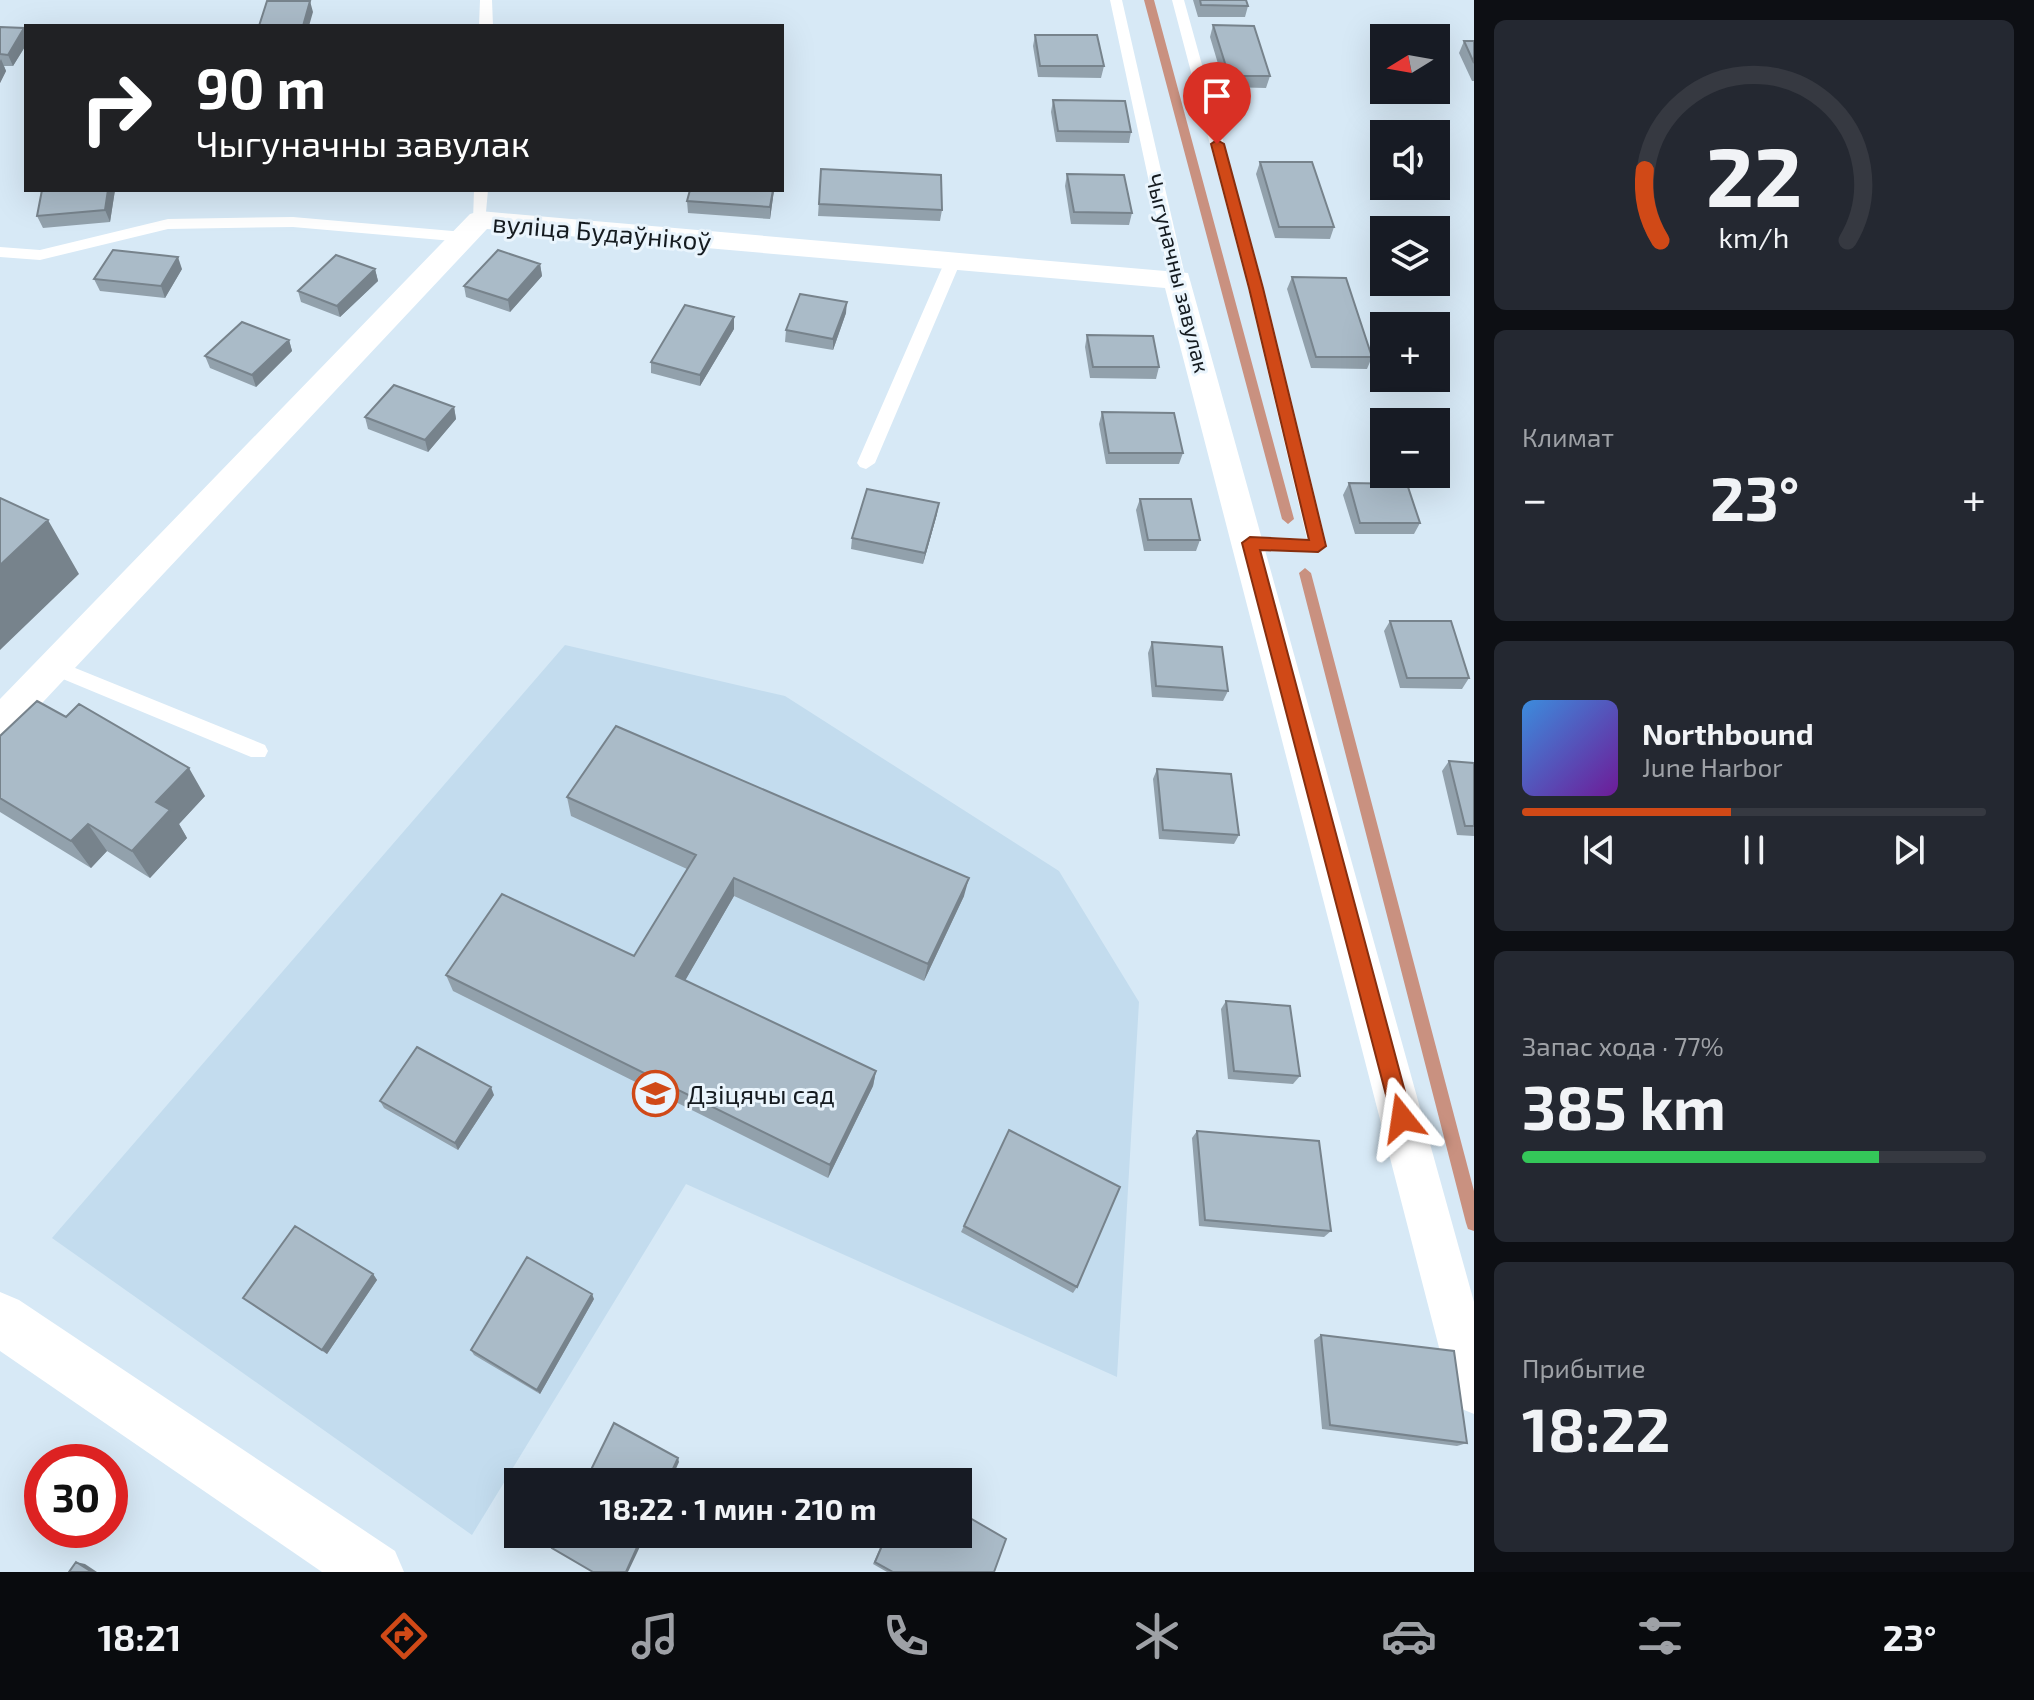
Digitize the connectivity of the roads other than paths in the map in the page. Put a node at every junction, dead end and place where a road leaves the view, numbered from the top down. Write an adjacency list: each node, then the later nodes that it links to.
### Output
1 (486, 0): 4 (lane)
2 (1116, 0): 8 (lane, Чыгуначны завулак)
3 (1178, 0): 10 (lane)
4 (486, 24)
5 (475, 216): 6 (lane); 7 (street, вуліца Будаўнікоў); 11 (street, вуліца Будаўнікоў)
6 (0, 252)
7 (953, 261): 8 (street, вуліца Будаўнікоў); 9 (lane)
8 (1178, 280): 10 (street, Чыгуначны завулак)
9 (866, 463)
10 (1250, 543): 15 (street, Чыгуначны завулак)
11 (53, 667): 12 (street, вуліца Будаўнікоў); 13 (lane)
12 (0, 723)
13 (258, 751)
14 (0, 1319): 16 (street)
15 (1474, 1390)
16 (374, 1572)

